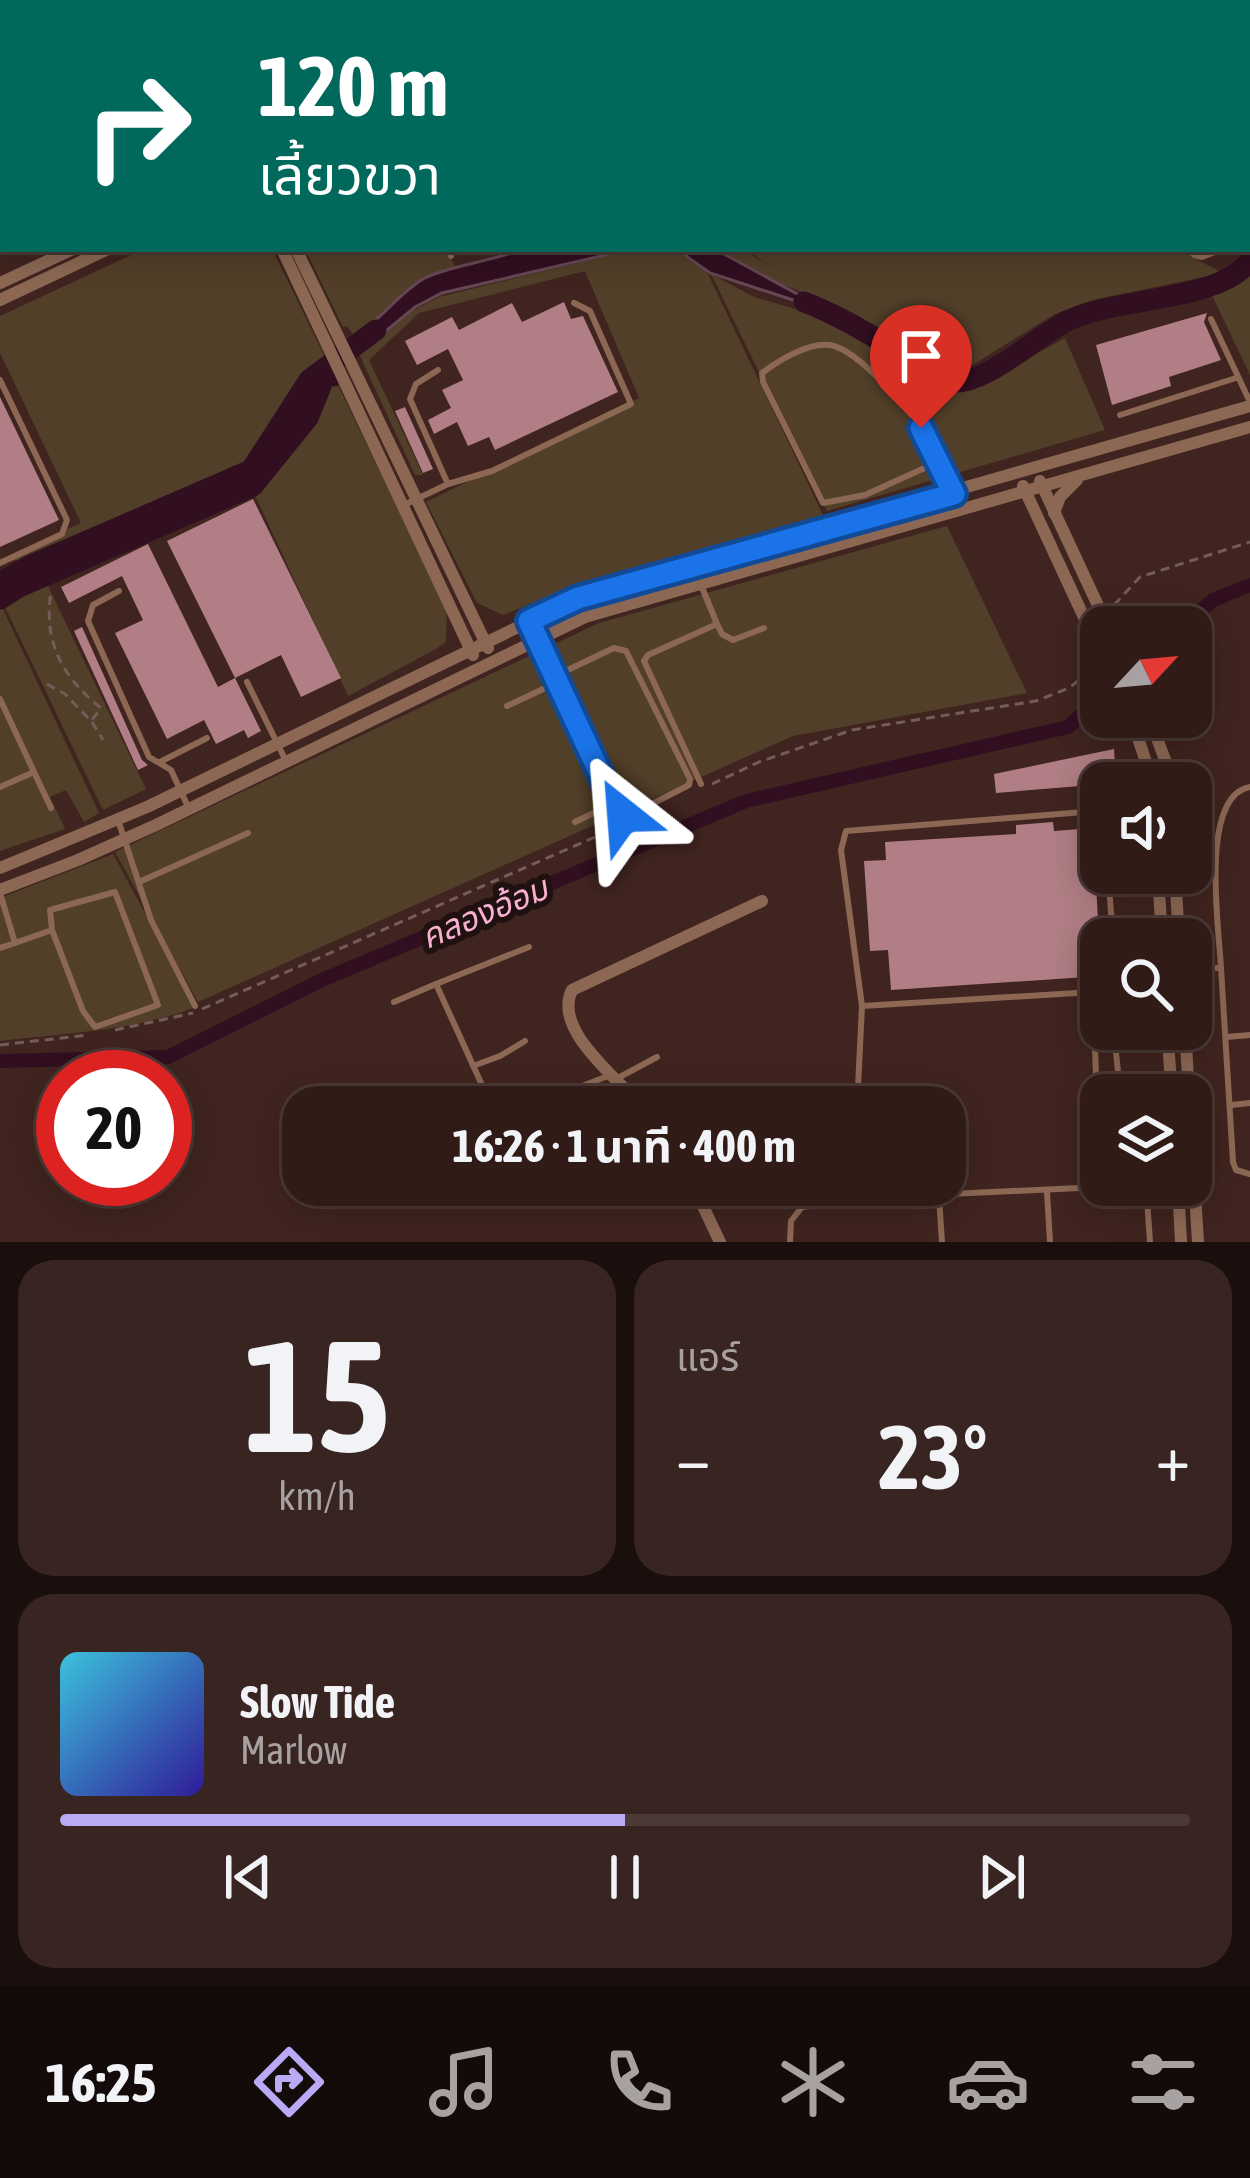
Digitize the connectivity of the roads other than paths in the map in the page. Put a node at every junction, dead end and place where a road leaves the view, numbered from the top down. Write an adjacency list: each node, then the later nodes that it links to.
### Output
1 (67, 252): 5 (street)
2 (99, 252): 5 (street)
3 (284, 252): 8 (street)
4 (297, 252): 8 (street)
5 (3, 286)
6 (574, 303): 19 (lane)
7 (1211, 319): 10 (lane)
8 (335, 344): 24 (street)
9 (439, 370): 19 (lane)
10 (1236, 378): 12 (lane); 13 (lane)
11 (0, 380): 28 (lane)
12 (1250, 404): 16 (street)
13 (1120, 415)
14 (1250, 427): 18 (street)
15 (940, 461): 15 (lane); 22 (lane)
16 (1034, 469): 17 (street); 20 (street)
17 (1016, 474): 21 (street); 22 (street)
18 (1083, 476): 20 (street); 26 (street)
19 (448, 484): 24 (lane)
20 (1042, 488): 21 (street); 26 (street)
21 (1026, 493): 23 (street); 27 (street)
22 (954, 494): 25 (lane); 29 (street)
23 (998, 501): 25 (street); 27 (street)
24 (410, 502): 38 (street); 39 (street)
25 (962, 512): 30 (street)
26 (1054, 514): 32 (street)
27 (1039, 520): 33 (street)
28 (0, 563)
29 (693, 565): 30 (lane); 34 (street)
30 (701, 584): 35 (lane); 37 (street)
31 (119, 592): 48 (lane)
32 (1098, 606)
33 (1080, 608)
34 (529, 621): 37 (lane); 38 (street)
35 (717, 624): 36 (lane); 53 (lane)
36 (764, 628)
37 (538, 639): 40 (street); 42 (lane)
38 (485, 642): 39 (street); 40 (street)
39 (470, 649): 41 (street); 47 (street)
40 (495, 660): 41 (street)
41 (480, 668): 49 (street)
42 (556, 679): 45 (lane); 55 (lane); 55 (lane)
43 (247, 682): 47 (lane)
44 (0, 699): 50 (lane)
45 (506, 706)
46 (206, 739): 48 (lane)
47 (278, 745): 49 (lane); 54 (street)
48 (160, 762): 54 (lane)
49 (286, 763): 57 (street)
50 (34, 772): 52 (lane); 56 (lane)
51 (1250, 787): 72 (lane)
52 (0, 788)
53 (698, 788)
54 (180, 791): 57 (lane); 59 (street)
55 (614, 803): 60 (lane)
56 (50, 808)
57 (189, 809): 62 (street)
58 (1080, 812): 77 (lane)
59 (118, 820): 62 (lane); 63 (street)
60 (575, 822)
61 (248, 832): 64 (lane)
62 (125, 839): 64 (lane); 65 (street)
63 (0, 868)
64 (139, 882): 76 (lane)
65 (0, 891): 68 (lane)
66 (762, 901): 83 (street)
67 (52, 930): 67 (lane); 68 (lane)
68 (15, 943): 70 (lane)
69 (530, 947): 73 (lane)
70 (0, 948)
71 (1212, 968): 72 (lane)
72 (1221, 968): 79 (lane)
73 (436, 984): 75 (lane); 82 (lane)
74 (1080, 992): 77 (lane)
75 (394, 1001)
76 (196, 1006)
77 (862, 1006): 87 (lane)
78 (1250, 1035): 79 (lane)
79 (1226, 1036): 89 (lane)
80 (525, 1041): 82 (lane)
81 (657, 1057): 83 (lane)
82 (473, 1066): 84 (lane)
83 (614, 1077): 85 (lane); 86 (street)
84 (482, 1086)
85 (588, 1086)
86 (622, 1086)
87 (858, 1086)
88 (1250, 1103): 89 (lane)
89 (1231, 1105): 90 (lane)
90 (1250, 1174)
91 (1080, 1188): 92 (lane)
92 (1047, 1190): 93 (lane); 103 (lane)
93 (966, 1195)
94 (703, 1206): 100 (street)
95 (809, 1206): 101 (lane)
96 (940, 1206): 102 (lane)
97 (1147, 1206): 104 (lane)
98 (1179, 1206): 105 (street)
99 (1196, 1206): 106 (street)
100 (720, 1242)
101 (790, 1242)
102 (942, 1242)
103 (1050, 1242)
104 (1150, 1242)
105 (1181, 1242)
106 (1198, 1242)

